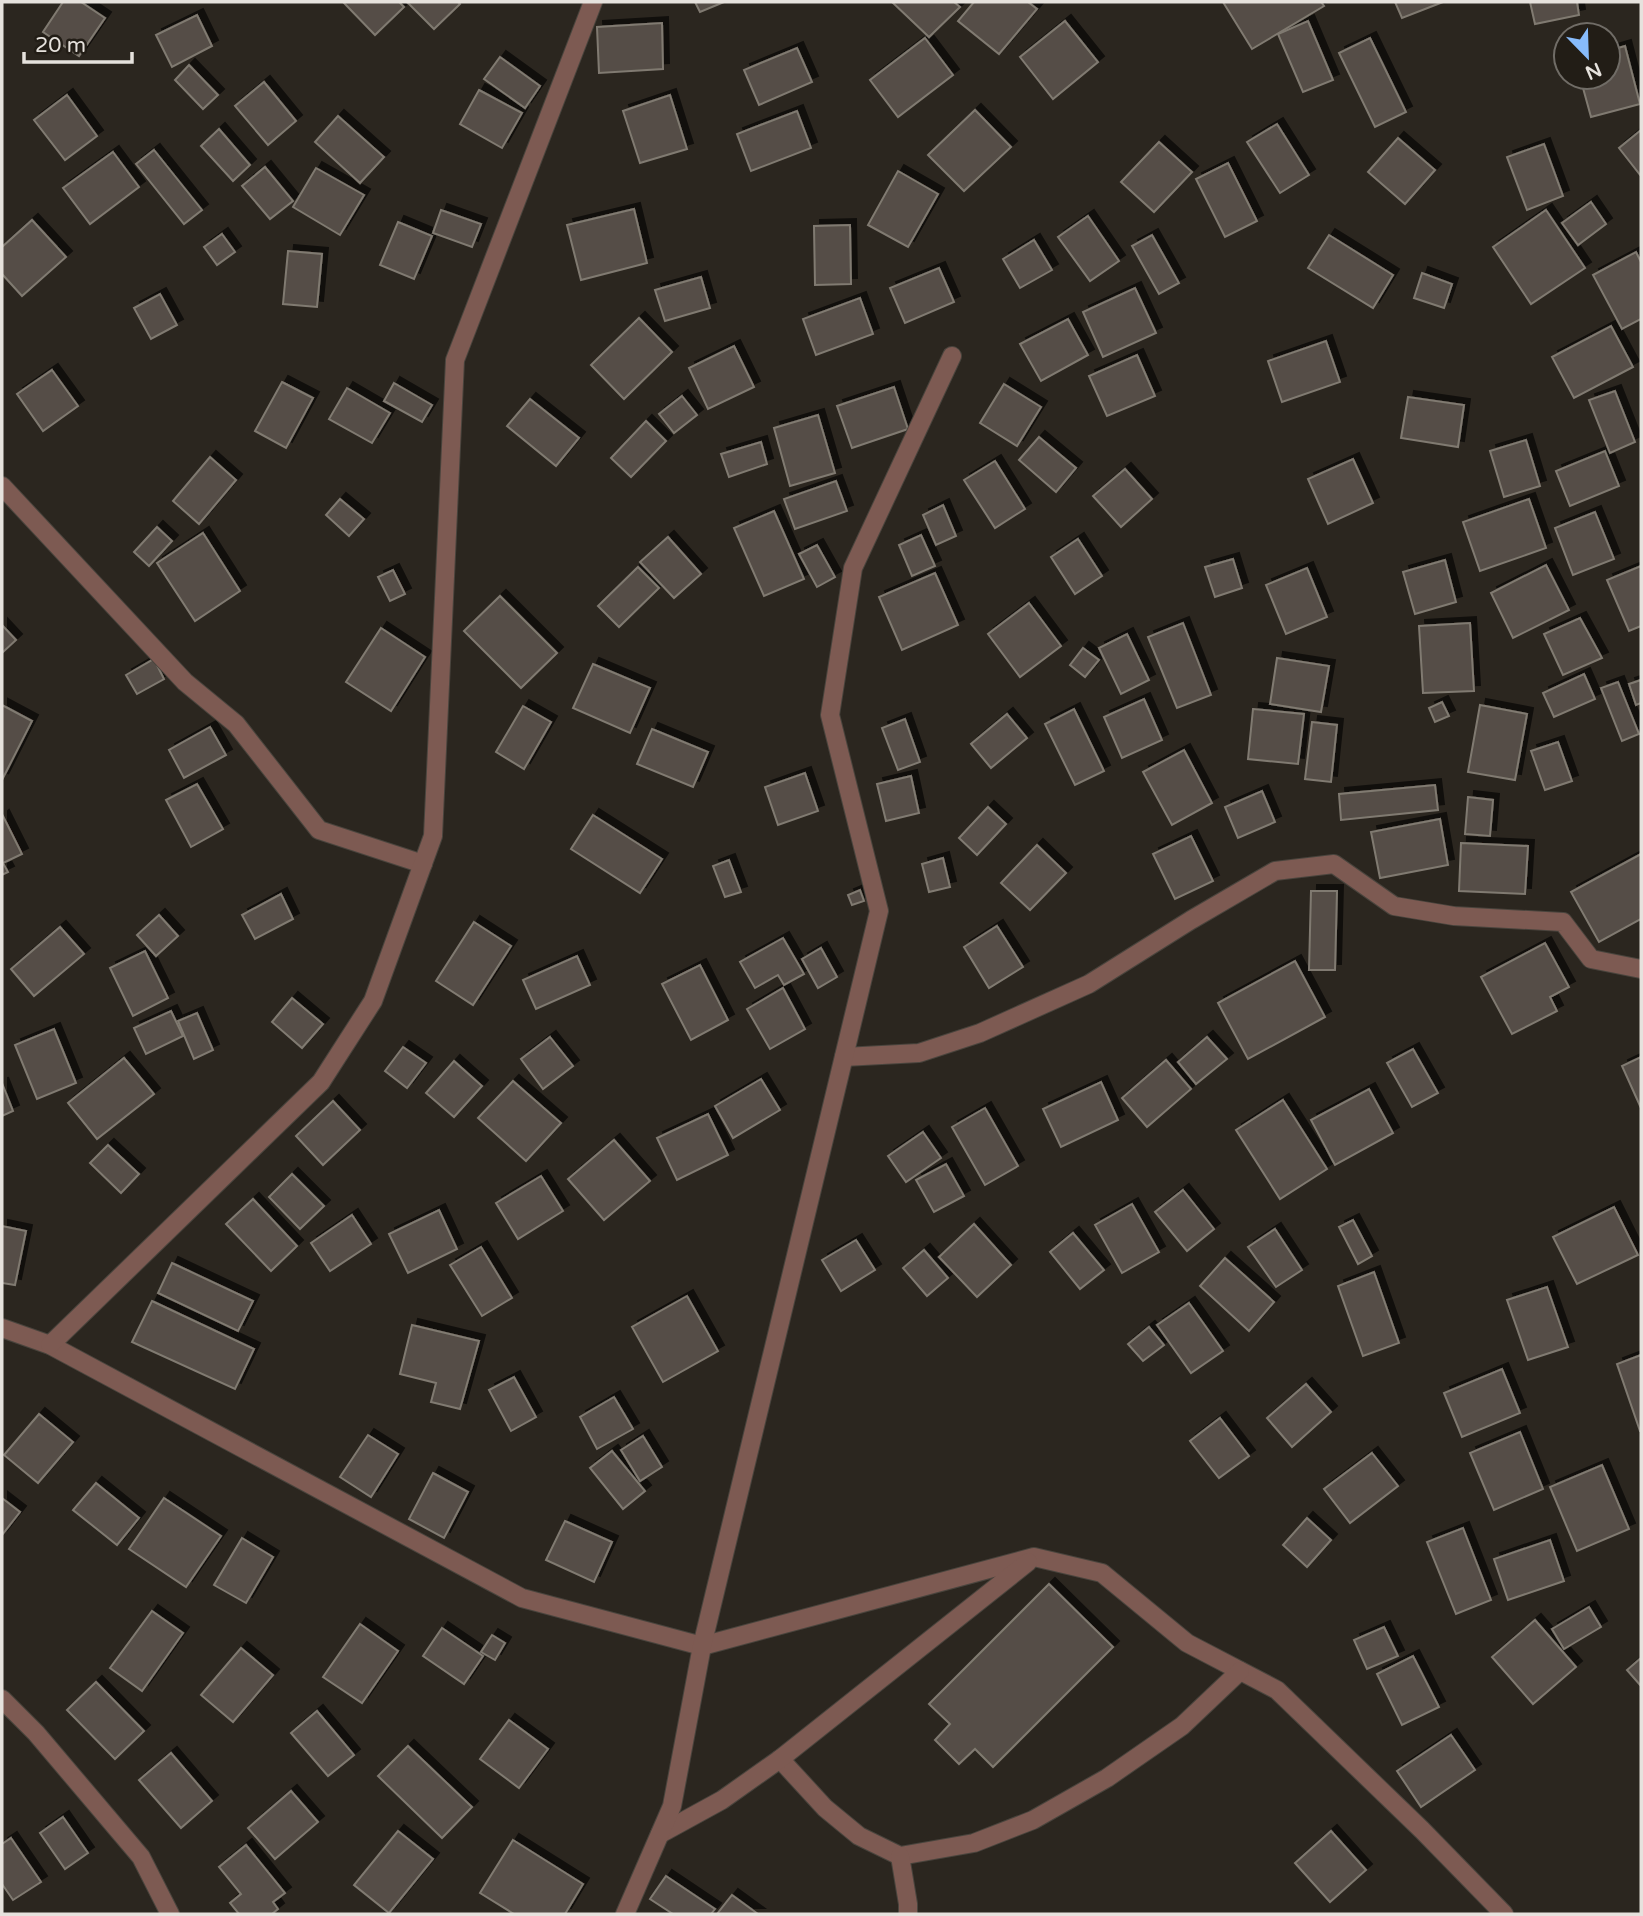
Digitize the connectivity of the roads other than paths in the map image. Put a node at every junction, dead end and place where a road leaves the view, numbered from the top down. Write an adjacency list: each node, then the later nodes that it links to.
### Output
1 (593, 2): 4 (street)
2 (952, 356): 6 (street)
3 (2, 486): 4 (street)
4 (423, 864): 8 (street)
5 (1641, 969): 6 (street)
6 (844, 1057): 10 (street)
7 (2, 1328): 8 (street)
8 (50, 1345): 10 (street)
9 (1034, 1557): 10 (street); 11 (street); 13 (street)
10 (702, 1646): 14 (street)
11 (1240, 1671): 15 (street); 19 (street)
12 (2, 1699): 16 (street)
13 (780, 1759): 14 (street); 15 (street)
14 (660, 1834): 17 (street)
15 (900, 1856): 18 (street)
16 (170, 1914)
17 (625, 1914)
18 (908, 1914)
19 (1504, 1914)

